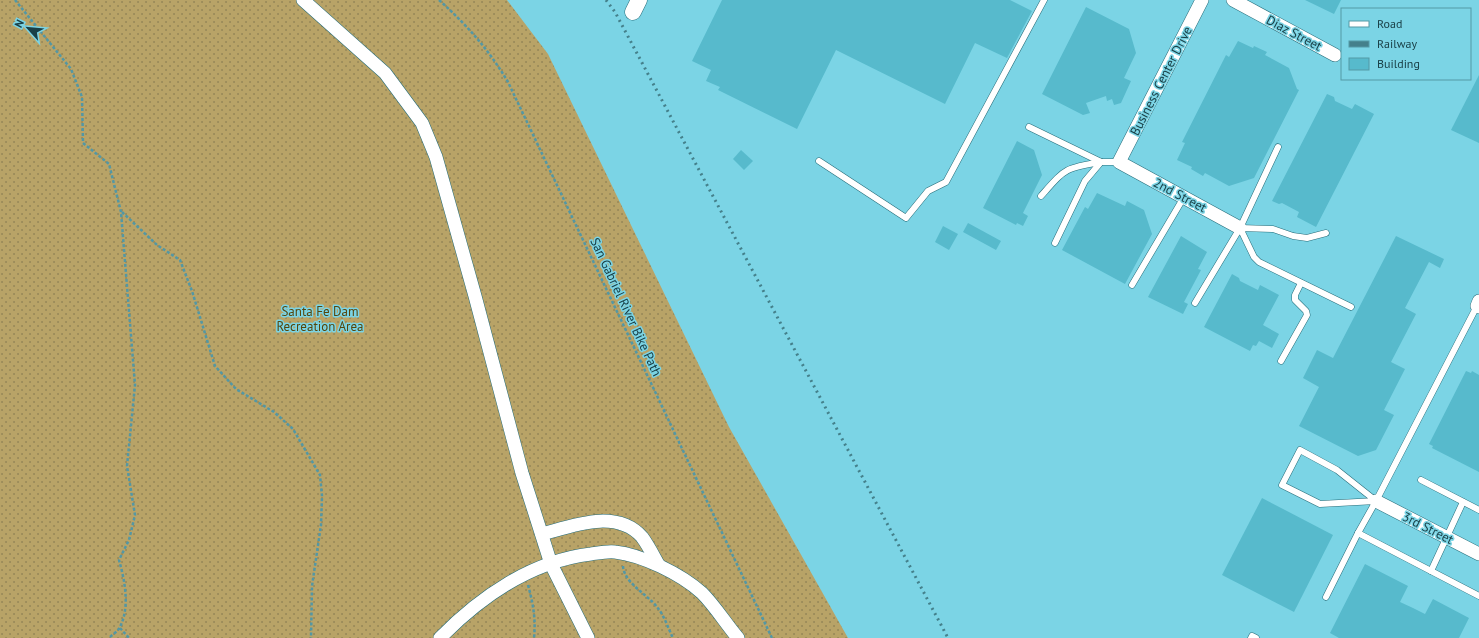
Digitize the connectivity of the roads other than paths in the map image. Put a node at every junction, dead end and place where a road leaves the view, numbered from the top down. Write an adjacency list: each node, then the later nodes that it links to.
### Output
1 (303, 0): 27 (street)
2 (1044, 0): 8 (lane)
3 (1202, 0): 10 (street, Business Center Drive)
4 (1241, 2): 5 (street, Diaz Street)
5 (1335, 55)
6 (1029, 128): 9 (lane)
7 (1278, 147): 13 (lane)
8 (818, 161)
9 (1101, 162): 10 (lane); 11 (lane); 15 (lane)
10 (1119, 162): 12 (street, 2nd Street)
11 (1041, 196)
12 (1184, 197): 13 (street, 2nd Street); 17 (lane)
13 (1240, 228): 14 (lane); 16 (lane); 18 (lane)
14 (1326, 233)
15 (1056, 243)
16 (1301, 282): 20 (lane); 21 (lane)
17 (1132, 285)
18 (1195, 303)
19 (1478, 305): 23 (lane)
20 (1351, 307)
21 (1281, 361)
22 (1420, 480): 24 (lane)
23 (1376, 501): 23 (lane); 26 (lane); 28 (street, 3rd Street)
24 (1463, 502): 25 (lane); 28 (lane)
25 (1479, 510)
26 (1358, 533): 32 (lane); 34 (lane)
27 (542, 534): 30 (street); 31 (street)
28 (1448, 538): 29 (street, 3rd Street); 32 (lane)
29 (1479, 554)
30 (551, 564): 31 (street); 35 (street); 36 (street)
31 (658, 564): 37 (street)
32 (1431, 571): 33 (lane)
33 (1479, 596)
34 (1326, 597)
35 (440, 638)
36 (588, 638)
37 (738, 638)
38 (1251, 638): 39 (lane)
39 (1256, 638)

